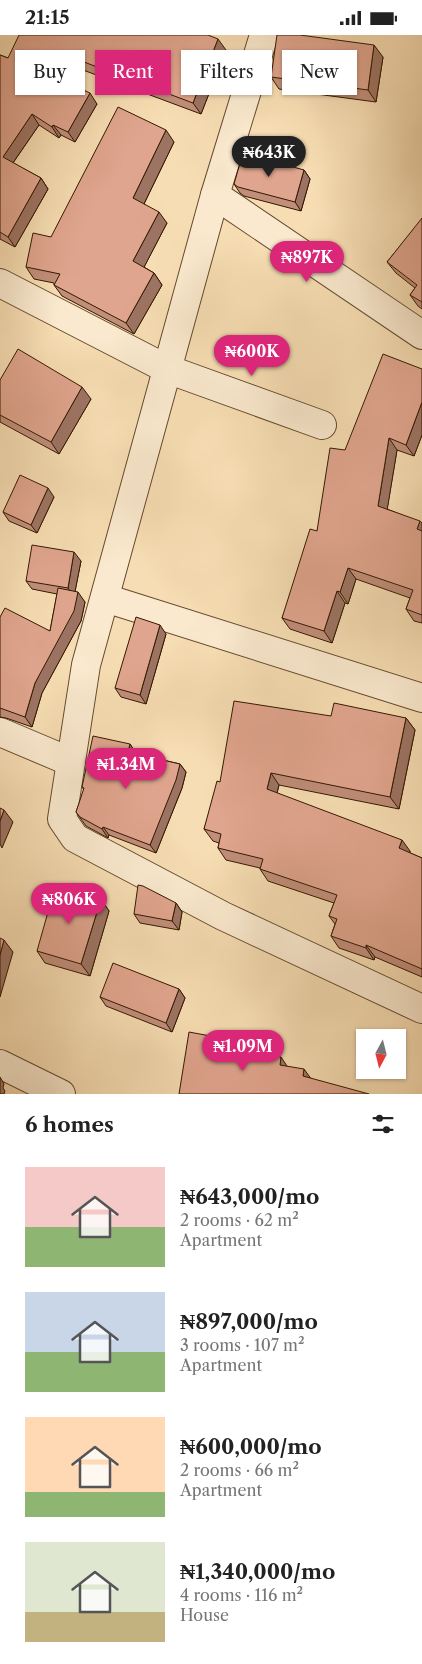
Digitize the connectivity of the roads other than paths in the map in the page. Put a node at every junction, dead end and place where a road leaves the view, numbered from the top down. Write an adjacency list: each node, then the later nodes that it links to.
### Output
1 (264, 35): 2 (street)
2 (215, 195): 4 (street); 5 (street)
3 (0, 283): 5 (street)
4 (422, 335)
5 (167, 369): 6 (street); 7 (street)
6 (322, 425)
7 (105, 598): 8 (street); 10 (street)
8 (422, 698)
9 (0, 732): 10 (street)
10 (71, 762): 11 (street)
11 (422, 1009)
12 (0, 1064): 13 (street)
13 (61, 1094)

